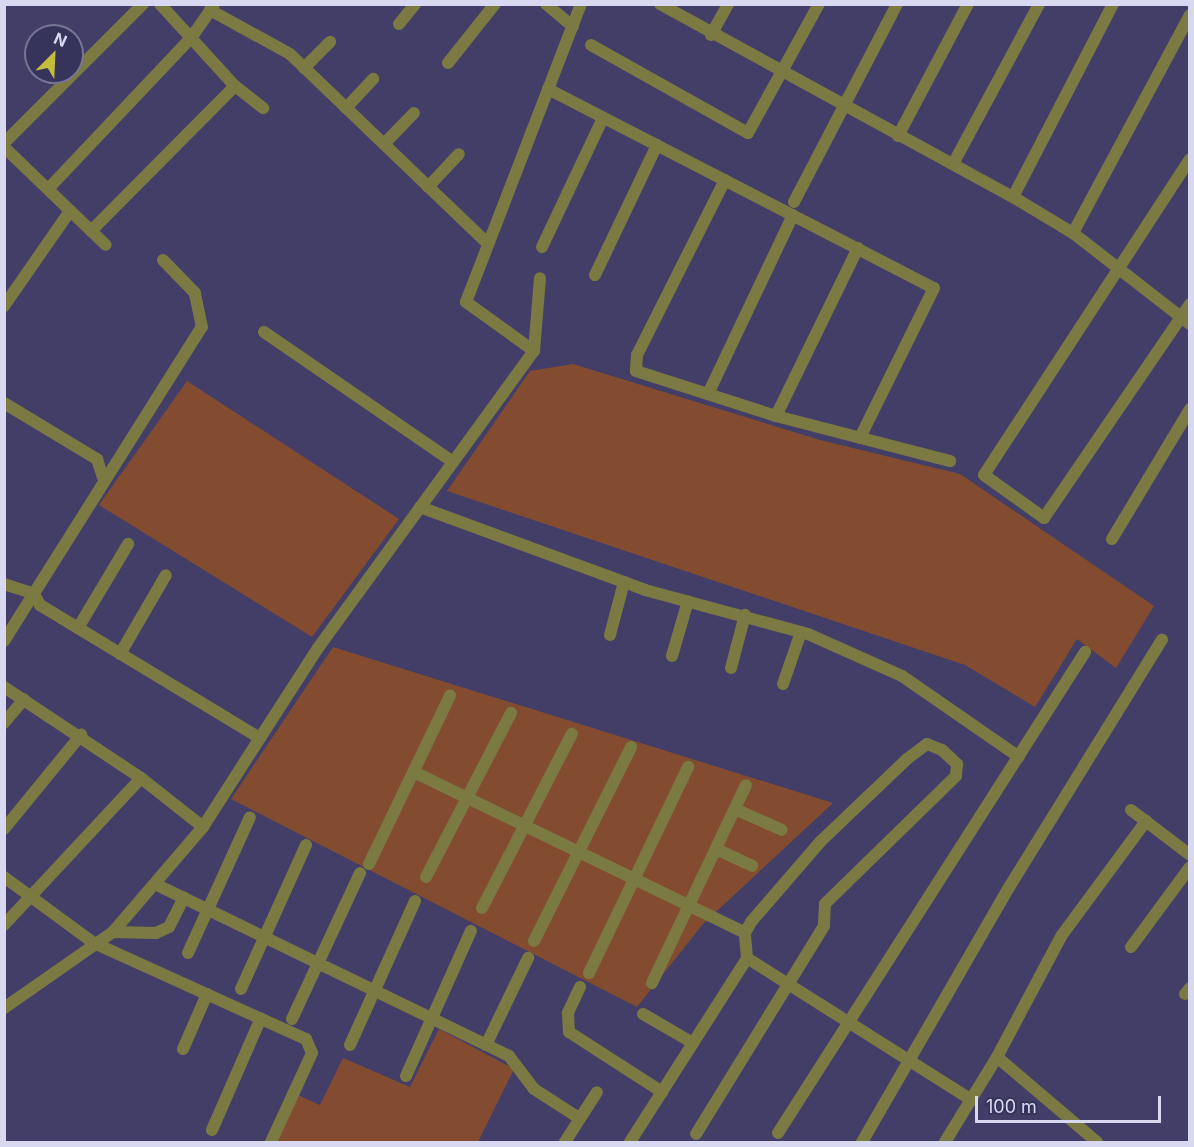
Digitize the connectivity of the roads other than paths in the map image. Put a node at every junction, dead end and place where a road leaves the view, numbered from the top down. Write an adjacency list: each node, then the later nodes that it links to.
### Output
1 (143, 4): 35 (street)
2 (160, 4): 19 (street)
3 (415, 4): 16 (street)
4 (495, 4): 22 (street)
5 (546, 4): 17 (street)
6 (581, 4): 17 (street)
7 (660, 4): 18 (street)
8 (728, 4): 18 (street)
9 (819, 4): 24 (street)
10 (897, 4): 28 (street)
11 (968, 4): 33 (street)
12 (1039, 4): 39 (street)
13 (1113, 4): 43 (street)
14 (212, 7): 19 (street); 23 (street)
15 (1190, 15): 47 (street)
16 (399, 24)
17 (573, 27): 27 (street)
18 (711, 35): 24 (street)
19 (191, 38): 26 (street); 42 (street)
20 (330, 42): 23 (street)
21 (591, 45): 24 (street)
22 (448, 63)
23 (304, 68): 30 (street)
24 (782, 75): 28 (street)
25 (373, 79): 30 (street)
26 (235, 86): 29 (street); 46 (street)
27 (548, 89): 32 (street); 49 (street)
28 (844, 106): 33 (street); 44 (street)
29 (263, 108)
30 (346, 108): 34 (street)
31 (414, 113): 34 (street)
32 (603, 118): 36 (street); 50 (street)
33 (898, 135): 39 (street)
34 (384, 144): 41 (street)
35 (4, 145): 42 (street)
36 (657, 145): 40 (street); 54 (street)
37 (459, 154): 41 (street)
38 (1190, 159): 53 (street)
39 (953, 165): 43 (street)
40 (725, 180): 44 (street); 61 (street)
41 (428, 187): 49 (street)
42 (49, 188): 45 (street)
43 (1013, 197): 47 (street)
44 (794, 209): 51 (street); 61 (street)
45 (70, 211): 46 (street); 57 (street)
46 (91, 231): 48 (street)
47 (1073, 233): 53 (street)
48 (106, 244)
49 (488, 244): 60 (street)
50 (542, 246)
51 (858, 248): 64 (street); 65 (street)
52 (163, 260): 68 (street)
53 (1120, 271): 58 (street); 58 (street)
54 (595, 275)
55 (540, 278): 60 (street)
56 (1190, 304): 58 (street)
57 (4, 306)
58 (1185, 320)
59 (264, 332): 67 (street)
60 (534, 351): 67 (street)
61 (708, 394): 64 (street)
62 (4, 403): 68 (street)
63 (1190, 409): 70 (street)
64 (777, 416): 65 (street)
65 (860, 438): 66 (street)
66 (950, 461)
67 (453, 462): 69 (street)
68 (103, 477): 75 (street)
69 (420, 507): 73 (street); 95 (street)
70 (1112, 539)
71 (128, 544): 78 (street)
72 (166, 575): 84 (street)
73 (624, 582): 76 (street); 80 (street)
74 (4, 584): 75 (street)
75 (34, 594): 78 (street); 82 (street)
76 (688, 601): 77 (street); 85 (street)
77 (745, 615): 79 (street); 86 (street)
78 (78, 628): 84 (street)
79 (801, 632): 87 (street); 97 (street)
80 (610, 635)
81 (1162, 639): 159 (street)
82 (4, 641)
83 (1085, 652): 97 (street)
84 (120, 654): 95 (street)
85 (672, 656)
86 (730, 668)
87 (783, 684)
88 (4, 687): 90 (street)
89 (450, 696): 99 (street)
90 (24, 699): 92 (street); 94 (street)
91 (511, 713): 102 (street)
92 (4, 723)
93 (572, 734): 108 (street)
94 (81, 735): 100 (street); 109 (street)
95 (260, 738): 107 (street)
96 (631, 747): 113 (street)
97 (1019, 757): 153 (street)
98 (688, 767): 121 (street)
99 (414, 772): 102 (street); 115 (street)
100 (141, 778): 107 (street); 123 (street)
101 (746, 785): 103 (street)
102 (467, 797): 108 (street); 120 (street)
103 (735, 809): 110 (street); 112 (street)
104 (1131, 810): 106 (street)
105 (250, 817): 128 (street)
106 (1146, 821): 114 (street); 158 (street)
107 (203, 826): 122 (street)
108 (524, 826): 113 (street); 127 (street)
109 (4, 829)
110 (782, 830)
111 (306, 845): 133 (street)
112 (716, 849): 116 (street); 126 (street)
113 (580, 852): 121 (street); 134 (street)
114 (1190, 855)
115 (369, 864)
116 (752, 866)
117 (1190, 867): 136 (street)
118 (360, 873): 140 (street)
119 (4, 877): 123 (street)
120 (426, 878)
121 (633, 878): 126 (street); 141 (street)
122 (155, 884): 124 (street); 131 (street)
123 (31, 898): 129 (street); 135 (street)
124 (184, 898): 128 (street); 131 (street)
125 (415, 901): 146 (street)
126 (690, 905): 132 (street); 142 (street)
127 (482, 908)
128 (208, 910): 133 (street); 137 (street)
129 (4, 925)
130 (471, 931): 152 (street)
131 (113, 932): 135 (street)
132 (745, 933): 139 (street); 144 (street)
133 (264, 937): 140 (street); 145 (street)
134 (534, 941)
135 (94, 943): 147 (street); 148 (street)
136 (1131, 947)
137 (188, 954)
138 (528, 958): 156 (street)
139 (747, 958): 144 (street); 154 (street)
140 (318, 964): 146 (street); 151 (street)
141 (589, 973)
142 (652, 983)
143 (580, 987): 162 (street)
144 (788, 988): 153 (street); 166 (street)
145 (241, 989)
146 (374, 991): 152 (street); 155 (street)
147 (207, 994): 150 (street); 157 (street)
148 (4, 1008)
149 (643, 1014): 154 (street)
150 (261, 1018): 165 (street); 168 (street)
151 (292, 1019)
152 (432, 1019): 156 (street); 160 (street)
153 (848, 1025): 159 (street); 167 (street)
154 (693, 1043): 162 (street)
155 (350, 1045)
156 (486, 1045): 164 (street)
157 (183, 1049)
158 (997, 1057): 163 (street); 173 (street)
159 (908, 1063): 163 (street); 171 (street)
160 (406, 1076)
161 (597, 1092): 164 (street)
162 (662, 1092): 170 (street)
163 (972, 1100): 172 (street)
164 (579, 1118): 169 (street)
165 (212, 1130)
166 (696, 1134)
167 (778, 1134)
168 (271, 1143)
169 (565, 1143)
170 (630, 1143)
171 (862, 1143)
172 (945, 1143)
173 (1097, 1143)

